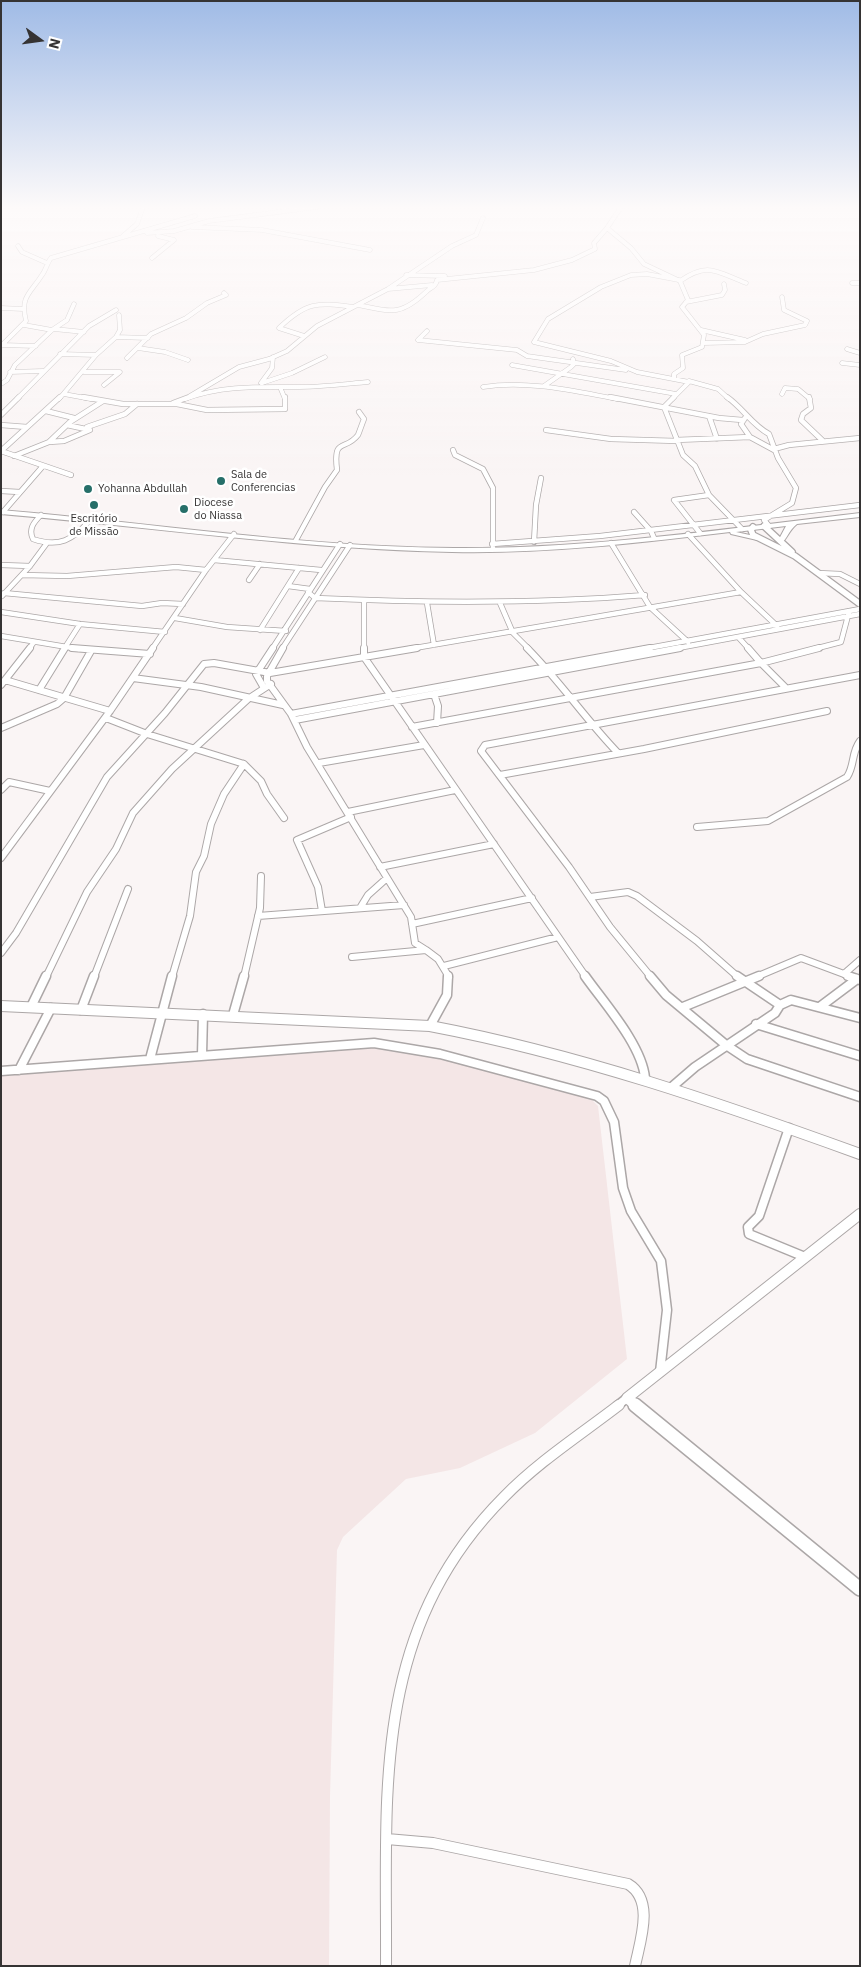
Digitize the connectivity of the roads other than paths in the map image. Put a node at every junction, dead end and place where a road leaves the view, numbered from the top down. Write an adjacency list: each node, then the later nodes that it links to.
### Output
1 (26, 299): 14 (street)
2 (217, 299): 24 (street)
3 (370, 299): 11 (street)
4 (418, 299): 11 (street)
5 (579, 299): 31 (street)
6 (686, 299): 9 (street)
7 (702, 299): 9 (street)
8 (782, 299): 25 (street)
9 (686, 302): 19 (street)
10 (74, 304): 18 (street)
11 (358, 305): 12 (street)
12 (353, 307): 22 (street); 22 (street)
13 (1, 308): 14 (street)
14 (23, 309): 17 (street)
15 (116, 310): 21 (street)
16 (119, 315): 23 (street)
17 (24, 325): 18 (street); 27 (street)
18 (53, 330): 21 (street); 28 (street)
19 (702, 330): 25 (street); 26 (street)
20 (427, 331): 39 (street)
21 (84, 332): 33 (street)
22 (304, 336): 35 (street)
23 (116, 337): 24 (street); 34 (street)
24 (148, 338): 29 (street)
25 (747, 341): 26 (street)
26 (704, 343): 48 (street)
27 (2, 346): 28 (street)
28 (36, 346): 45 (street)
29 (138, 348): 37 (street); 38 (street)
30 (847, 348): 32 (street)
31 (564, 350): 39 (street); 44 (street)
32 (860, 353)
33 (60, 354): 34 (street); 43 (street)
34 (96, 355): 47 (street)
35 (273, 357): 52 (street); 60 (street)
36 (325, 357): 52 (street)
37 (127, 358)
38 (188, 360)
39 (574, 362): 44 (street); 46 (street)
40 (842, 363): 42 (street)
41 (512, 365): 46 (street)
42 (860, 365)
43 (43, 371): 45 (street); 68 (street)
44 (635, 371): 48 (street)
45 (10, 372): 51 (street)
46 (560, 373): 54 (street); 58 (street)
47 (82, 374): 53 (street); 57 (street)
48 (674, 378): 49 (street)
49 (689, 381): 58 (street); 67 (street)
50 (368, 382): 55 (street)
51 (1, 384)
52 (260, 384): 55 (street); 60 (street)
53 (104, 385)
54 (544, 386): 56 (street); 64 (street)
55 (280, 387): 63 (street)
56 (483, 387)
57 (64, 394): 61 (street); 65 (street)
58 (676, 394): 64 (street)
59 (782, 394): 81 (street)
60 (190, 396): 63 (street)
61 (103, 401): 62 (street); 70 (street)
62 (137, 404): 63 (street); 75 (street)
63 (170, 404)
64 (664, 407): 69 (street); 80 (street)
65 (46, 411): 70 (street); 74 (street)
66 (359, 412): 111 (street)
67 (748, 413): 71 (street); 84 (street)
68 (1, 415)
69 (709, 416): 71 (street); 79 (street)
70 (74, 418): 73 (street)
71 (742, 420): 77 (street)
72 (1, 425): 74 (street)
73 (67, 425): 75 (street); 82 (street)
74 (27, 427): 85 (street)
75 (87, 427): 82 (street)
76 (546, 430): 80 (street)
77 (750, 437): 79 (street); 84 (street)
78 (860, 438): 81 (street)
79 (717, 439): 80 (street)
80 (676, 440): 92 (street)
81 (823, 441): 84 (street)
82 (49, 442): 86 (street)
83 (453, 450): 118 (street)
84 (774, 450): 98 (street)
85 (1, 451): 86 (street)
86 (14, 456): 87 (street)
87 (43, 466): 88 (street); 91 (street)
88 (71, 475)
89 (541, 478): 113 (street)
90 (1, 491): 91 (street)
91 (20, 492): 94 (street)
92 (709, 495): 100 (street); 102 (street)
93 (860, 505): 98 (street)
94 (2, 512): 96 (main road)
95 (634, 512): 108 (street)
96 (41, 515): 99 (main road); 114 (street)
97 (860, 515): 101 (main road)
98 (771, 516): 100 (street); 103 (street)
99 (90, 520): 107 (main road); 114 (street)
100 (734, 520): 102 (street); 105 (street)
101 (796, 523): 103 (main road); 112 (main road)
102 (693, 525): 106 (street); 108 (street)
103 (766, 526): 104 (main road); 112 (street)
104 (753, 527): 105 (main road); 110 (street)
105 (742, 528): 106 (main road)
106 (703, 533): 109 (main road); 110 (main road)
107 (234, 534): 111 (main road); 120 (street)
108 (652, 534): 109 (main road); 113 (street); 115 (main road)
109 (688, 534): 135 (street)
110 (757, 538): 119 (street)
111 (296, 540): 116 (main road)
112 (781, 541): 119 (street)
113 (534, 542): 118 (street)
114 (47, 543): 123 (street)
115 (611, 543): 118 (main road); 137 (street)
116 (340, 544): 117 (main road); 126 (street)
117 (350, 545): 118 (main road); 138 (street)
118 (493, 547)
119 (795, 556): 127 (street)
120 (214, 560): 121 (street); 125 (street)
121 (260, 564): 124 (street); 129 (street)
122 (1, 565): 123 (street)
123 (30, 566): 128 (street)
124 (299, 568): 126 (street); 132 (street)
125 (206, 570): 128 (street); 142 (street)
126 (321, 570): 134 (street)
127 (818, 573): 130 (street); 143 (street)
128 (22, 575): 133 (street)
129 (249, 580)
130 (860, 584)
131 (1, 586): 133 (street)
132 (288, 586): 134 (street); 153 (street)
133 (10, 587): 136 (street)
134 (309, 590): 138 (street); 155 (street)
135 (741, 592): 144 (street); 151 (street)
136 (3, 595): 142 (street)
137 (645, 595): 141 (street); 144 (street)
138 (315, 598): 139 (street); 154 (street)
139 (364, 600): 140 (street); 169 (street)
140 (427, 603): 141 (street); 164 (street)
141 (500, 603): 157 (street)
142 (183, 604): 149 (street)
143 (860, 604)
144 (650, 607): 157 (street); 161 (street)
145 (860, 609): 147 (street)
146 (1, 612): 150 (street)
147 (849, 613): 148 (street); 151 (street); 152 (street); 170 (street)
148 (860, 614)
149 (174, 618): 153 (street); 156 (street)
150 (80, 624): 156 (street); 165 (street)
151 (775, 624): 152 (street); 161 (street)
152 (781, 629): 160 (street)
153 (260, 630): 155 (street)
154 (294, 630): 155 (street); 174 (street)
155 (284, 631): 172 (street)
156 (165, 632): 168 (street)
157 (513, 633): 164 (street); 171 (street)
158 (1, 636): 159 (street)
159 (8, 637): 162 (street); 163 (street)
160 (739, 638): 166 (street); 170 (street)
161 (687, 640): 166 (street); 171 (street)
162 (34, 642): 165 (street); 178 (street)
163 (1, 645)
164 (434, 645): 169 (street)
165 (67, 646): 167 (street); 184 (street)
166 (692, 646): 173 (street)
167 (90, 651): 168 (street); 187 (street)
168 (150, 654): 176 (street)
169 (364, 657): 174 (street); 186 (street)
170 (761, 663): 183 (street); 188 (street)
171 (546, 667): 173 (street); 177 (street)
172 (260, 670): 174 (street); 180 (street); 182 (street)
173 (550, 672): 181 (street); 188 (street)
174 (270, 673): 179 (street)
175 (860, 675): 183 (street)
176 (133, 678): 180 (street); 192 (street)
177 (476, 680): 181 (street); 186 (street)
178 (3, 682): 184 (street)
179 (271, 684): 182 (street); 191 (street)
180 (188, 685): 189 (street); 200 (street)
181 (481, 685): 185 (street)
182 (264, 688): 189 (street)
183 (786, 688): 197 (street)
184 (39, 690): 187 (street)
185 (434, 694): 190 (street); 196 (street)
186 (388, 695): 190 (street); 194 (street)
187 (64, 698): 192 (street); 199 (street)
188 (569, 698): 196 (street); 197 (street)
189 (248, 699): 191 (street); 203 (street)
190 (394, 702): 194 (street); 198 (street)
191 (283, 705): 194 (street)
192 (110, 711): 195 (street)
193 (827, 711): 204 (street)
194 (293, 717): 205 (street)
195 (106, 718): 200 (street); 210 (street)
196 (437, 723): 198 (street)
197 (590, 724): 204 (street); 207 (street)
198 (412, 727): 202 (street)
199 (1, 728)
200 (147, 734): 203 (street); 229 (street)
201 (860, 742): 213 (street)
202 (424, 745): 205 (street); 209 (street)
203 (194, 749): 206 (street); 239 (street)
204 (618, 753): 207 (street)
205 (319, 763): 211 (street)
206 (244, 764): 212 (street); 243 (street)
207 (500, 775): 221 (street)
208 (1, 790): 210 (street)
209 (455, 790): 211 (street); 214 (street)
210 (50, 791): 215 (street)
211 (349, 814): 216 (street); 224 (street)
212 (284, 818)
213 (697, 827)
214 (494, 844): 216 (street); 220 (street)
215 (1, 858)
216 (380, 867): 218 (street)
217 (261, 876): 225 (street)
218 (386, 878): 222 (street); 223 (street)
219 (128, 889): 242 (street)
220 (532, 898): 226 (street); 227 (street)
221 (590, 898): 235 (street); 240 (street)
222 (404, 904): 223 (street); 226 (street)
223 (360, 908): 224 (street)
224 (322, 911): 225 (street)
225 (258, 916): 245 (street)
226 (412, 924): 228 (street)
227 (558, 937): 232 (street); 257 (street)
228 (426, 950): 230 (street); 232 (street)
229 (1, 953)
230 (352, 957)
231 (860, 960): 233 (street)
232 (444, 966): 248 (street)
233 (844, 974): 234 (street); 235 (street)
234 (858, 979): 238 (street)
235 (745, 983): 236 (street); 240 (street)
236 (780, 1004): 238 (street); 247 (street)
237 (1, 1006): 239 (street)
238 (821, 1006): 246 (street)
239 (31, 1007): 241 (street)
240 (683, 1007): 251 (street)
241 (51, 1008): 242 (street); 255 (street)
242 (81, 1010): 243 (street)
243 (161, 1013): 244 (street); 254 (street)
244 (203, 1014): 245 (street); 252 (street)
245 (233, 1015): 248 (street)
246 (860, 1018)
247 (756, 1024): 249 (street); 250 (street)
248 (430, 1026): 257 (street)
249 (776, 1030): 250 (street); 253 (street)
250 (744, 1036): 251 (street)
251 (726, 1045): 258 (street); 259 (street)
252 (202, 1055): 254 (street); 264 (street)
253 (860, 1056)
254 (150, 1060): 255 (street)
255 (19, 1070): 256 (street)
256 (1, 1071)
257 (645, 1078): 258 (street)
258 (673, 1086): 260 (street)
259 (860, 1097)
260 (788, 1128): 261 (street); 263 (street)
261 (860, 1154)
262 (860, 1214): 263 (street)
263 (805, 1257): 264 (street)
264 (660, 1372): 265 (street)
265 (627, 1398): 266 (street); 267 (street)
266 (860, 1589)
267 (387, 1839): 268 (street); 269 (street)
268 (386, 1966)
269 (635, 1966)

